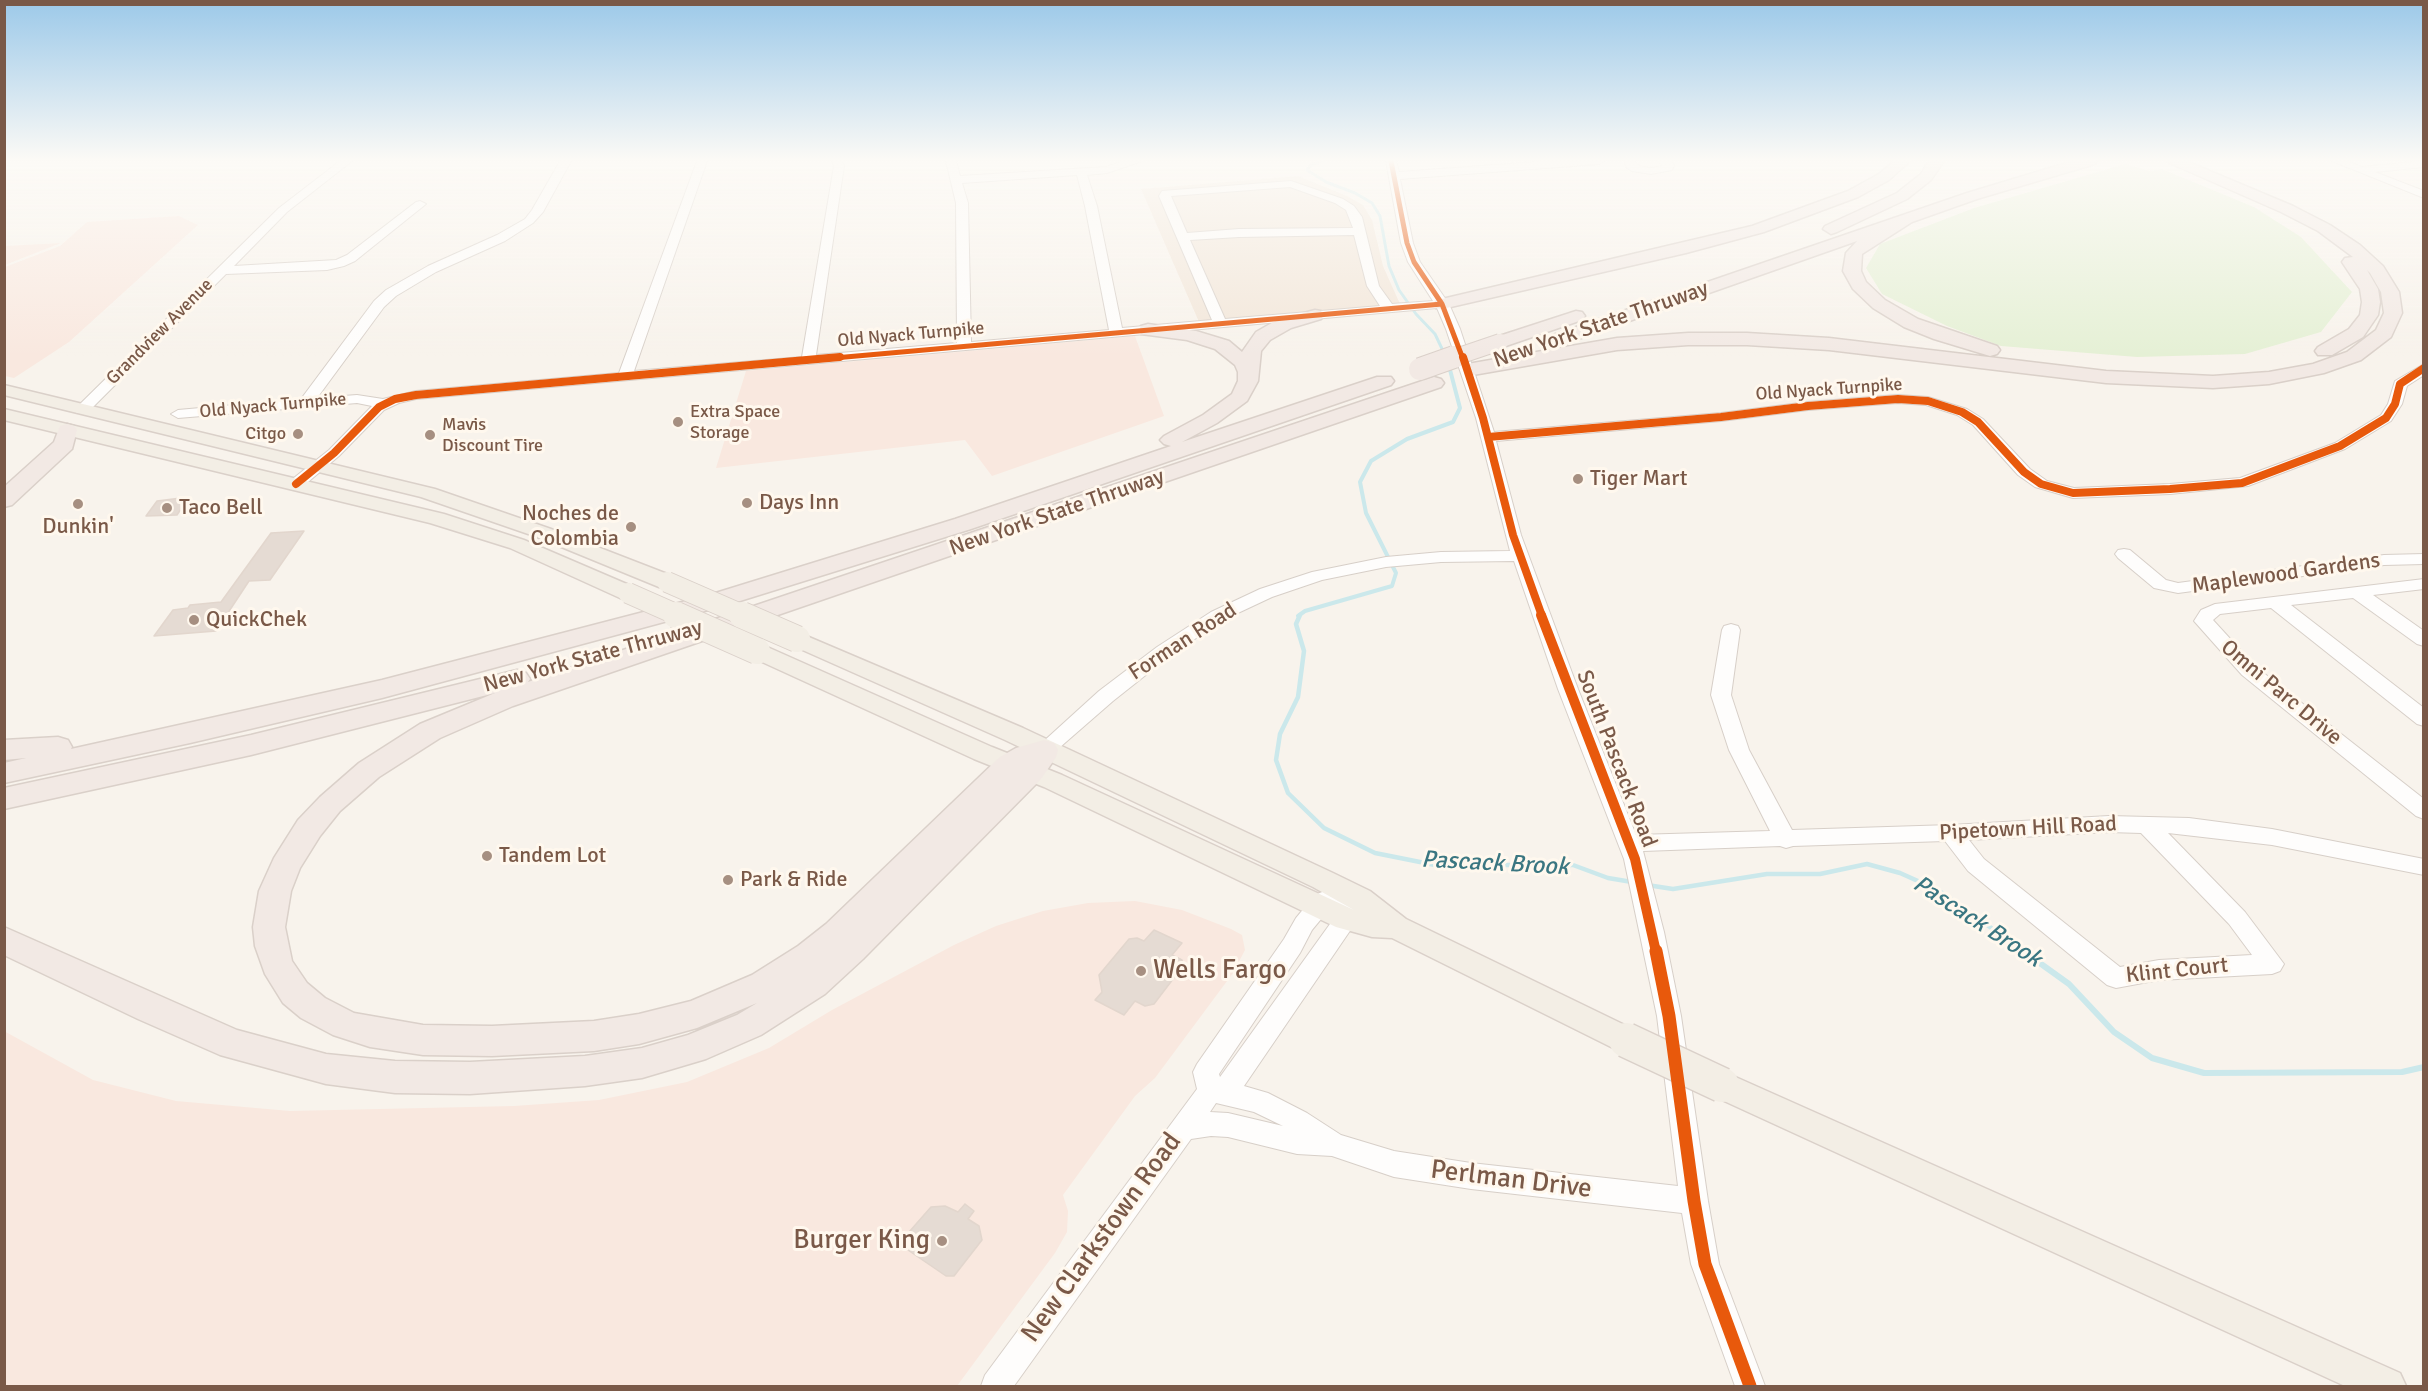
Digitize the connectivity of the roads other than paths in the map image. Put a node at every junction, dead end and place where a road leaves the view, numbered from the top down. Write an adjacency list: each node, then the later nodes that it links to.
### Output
1 (267, 226): 21 (street, Grandview Avenue)
2 (392, 226): 21 (street)
3 (521, 226): 36 (street)
4 (679, 226): 33 (street)
5 (829, 226): 30 (street)
6 (962, 226): 28 (street)
7 (1095, 226): 27 (street)
8 (1178, 226): 20 (street)
9 (1358, 226): 18 (street)
10 (1405, 226): 22 (street, South Pascack Road)
11 (1767, 226): 22 (highway)
12 (1837, 226): 19 (highway)
13 (1843, 226): 19 (highway, New York State Thruway)
14 (1887, 226): 29 (highway, New York State Thruway)
15 (1894, 226): 16 (highway)
16 (2301, 226)
17 (2320, 226): 29 (highway)
18 (1359, 231): 20 (street); 23 (street)
19 (1822, 233): 32 (highway, New York State Thruway, bridge)
20 (1183, 237): 25 (street)
21 (222, 270): 38 (street, Grandview Avenue)
22 (1442, 304): 23 (street, Old Nyack Turnpike); 42 (street, South Pascack Road)
23 (1395, 308): 24 (street, Old Nyack Turnpike)
24 (1315, 315): 25 (street, Old Nyack Turnpike); 34 (highway)
25 (1221, 324): 26 (street, Old Nyack Turnpike)
26 (1149, 330): 27 (street, Old Nyack Turnpike); 34 (highway)
27 (1116, 333): 28 (street, Old Nyack Turnpike)
28 (964, 347): 30 (street, Old Nyack Turnpike)
29 (1524, 356): 32 (highway, New York State Thruway)
30 (808, 361): 33 (street, Old Nyack Turnpike)
31 (2424, 368): 42 (street, Old Nyack Turnpike)
32 (1427, 376): 47 (highway, New York State Thruway); 52 (highway, New York State Thruway)
33 (625, 377): 37 (street, Old Nyack Turnpike)
34 (1248, 381): 47 (highway)
35 (4, 390): 38 (main road)
36 (305, 404): 37 (street, Old Nyack Turnpike); 40 (street, Old Nyack Turnpike)
37 (384, 404): 43 (street)
38 (82, 410): 41 (main road); 43 (main road)
39 (4, 414): 41 (main road)
40 (178, 414)
41 (67, 430): 44 (highway); 45 (main road); 46 (highway)
42 (1488, 437): 49 (street, South Pascack Road)
43 (320, 466): 45 (street); 60 (main road, bridge)
44 (4, 477)
45 (296, 484): 60 (main road, bridge)
46 (4, 501)
47 (918, 539): 57 (highway, New York State Thruway)
48 (2124, 554): 50 (street, Maplewood Gardens)
49 (1520, 556): 60 (street, Forman Road); 67 (street, South Pascack Road)
50 (2424, 559)
51 (2424, 584): 53 (street, Omni Parc Drive)
52 (832, 588): 60 (highway); 62 (highway, New York State Thruway)
53 (2356, 592): 54 (street, Omni Parc Drive); 56 (street)
54 (2274, 602): 58 (street); 63 (street, Omni Parc Drive)
55 (1731, 630): 66 (street)
56 (2424, 640)
57 (320, 704): 59 (highway); 61 (highway, New York State Thruway)
58 (2424, 719)
59 (4, 750)
60 (1029, 762): 69 (main road); 70 (main road); 73 (highway)
61 (4, 772)
62 (4, 799)
63 (2424, 811)
64 (2147, 825): 65 (street, Pipetown Hill Road); 65 (street, Klint Court); 68 (street, Pipetown Hill Road)
65 (1951, 833): 66 (street, Pipetown Hill Road)
66 (1786, 840): 67 (street, Pipetown Hill Road)
67 (1629, 843): 77 (street, South Pascack Road)
68 (2424, 867)
69 (1346, 891): 70 (street); 71 (street); 72 (main road)
70 (1317, 906): 71 (main road); 74 (street)
71 (1346, 919): 72 (main road); 74 (street, New Clarkstown Road)
72 (1396, 927): 80 (main road, bridge)
73 (4, 940)
74 (1210, 1090): 75 (street, New Clarkstown Road); 76 (street, Perlman Drive)
75 (1181, 1128): 76 (street, Perlman Drive); 78 (street, New Clarkstown Road)
76 (1332, 1144): 77 (street, Perlman Drive)
77 (1694, 1201): 79 (street, South Pascack Road)
78 (996, 1386)
79 (1750, 1386)
80 (2387, 1386)

